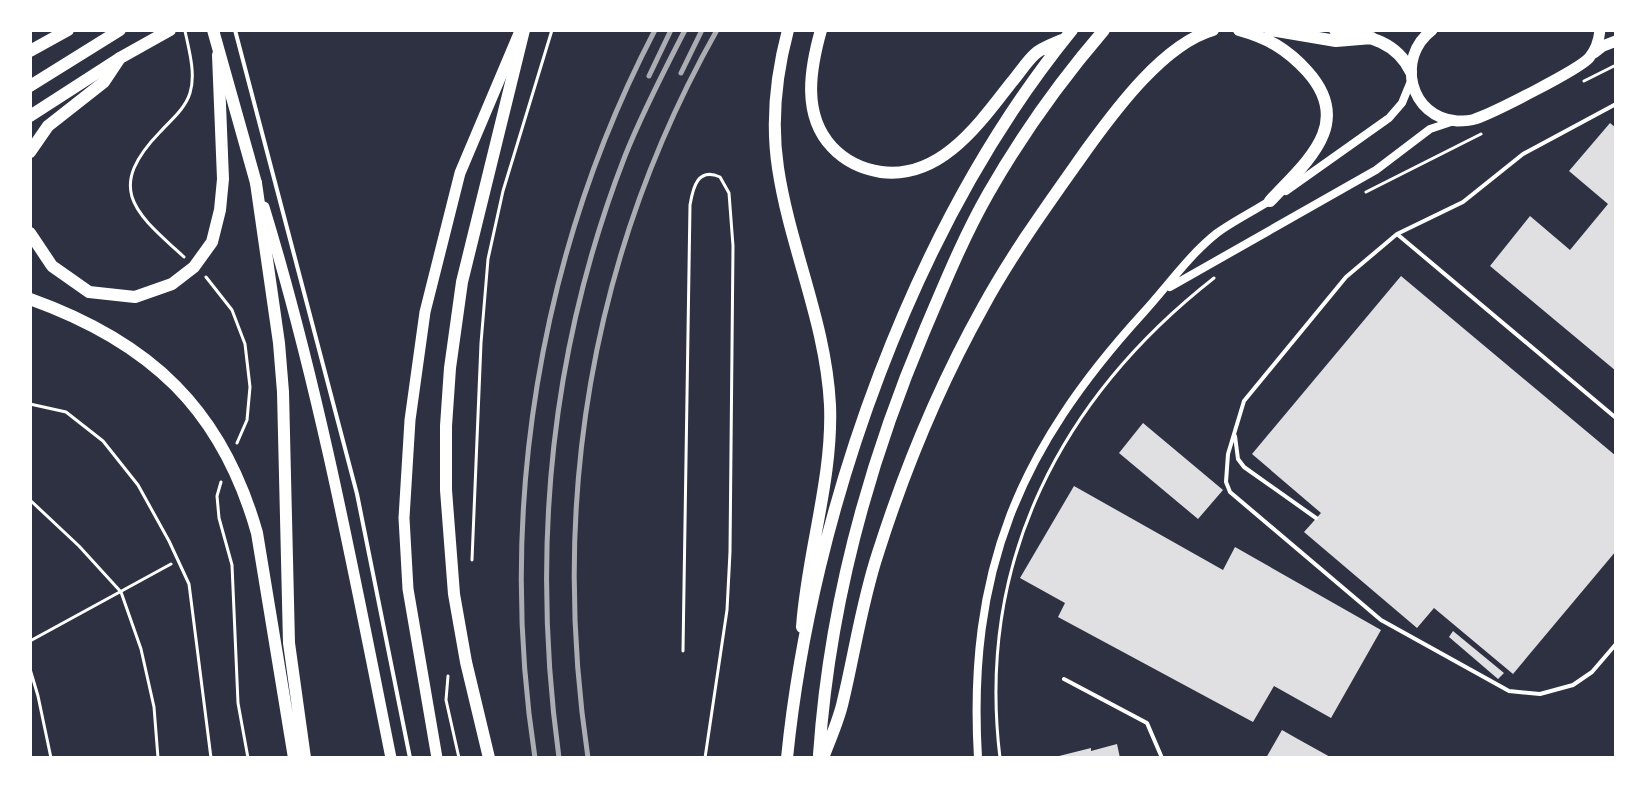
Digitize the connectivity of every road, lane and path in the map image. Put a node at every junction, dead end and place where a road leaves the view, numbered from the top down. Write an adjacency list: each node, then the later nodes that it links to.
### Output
1 (68, 30): 21 (main road)
2 (120, 30): 28 (main road)
3 (170, 30): 24 (main road)
4 (185, 30): 39 (path)
5 (235, 30): 68 (lane)
6 (522, 30): 69 (main road); 71 (main road)
7 (552, 30): 51 (path)
8 (788, 30): 57 (main road)
9 (821, 30): 17 (main road)
10 (1104, 30): 74 (main road)
11 (1213, 30): 74 (main road)
12 (1239, 30): 36 (main road)
13 (1270, 30): 19 (main road)
14 (1335, 30): 19 (main road)
15 (1432, 30): 26 (main road)
16 (1600, 30): 23 (main road)
17 (1068, 34): 57 (main road)
18 (215, 35): 22 (main road)
19 (1372, 38): 26 (main road)
20 (1616, 41): 23 (main road)
21 (30, 51)
22 (218, 55): 34 (main road); 37 (main road)
23 (1591, 56): 31 (main road)
24 (120, 58): 30 (main road); 33 (main road)
25 (1616, 65): 27 (path)
26 (1411, 76): 31 (main road); 36 (street)
27 (1581, 82)
28 (30, 86)
29 (1616, 104): 38 (lane)
30 (30, 116)
31 (1458, 121): 42 (street)
32 (1482, 133): 35 (path)
33 (30, 152)
34 (256, 183): 66 (main road); 67 (main road)
35 (1354, 198)
36 (1270, 201): 42 (street)
37 (30, 233)
38 (1397, 234): 45 (lane); 46 (lane)
39 (184, 257)
40 (1224, 271): 76 (path)
41 (203, 274): 47 (path)
42 (1162, 292): 75 (street)
43 (30, 299): 65 (main road)
44 (30, 404): 63 (path)
45 (1616, 418)
46 (1235, 434): 50 (lane); 55 (lane)
47 (235, 447)
48 (223, 470): 64 (path)
49 (30, 500): 53 (path)
50 (1316, 518)
51 (472, 560)
52 (171, 564): 53 (path)
53 (121, 592): 54 (path); 62 (path)
54 (30, 641)
55 (1616, 644)
56 (683, 651): 72 (path)
57 (800, 666): 73 (main road)
58 (30, 669): 61 (path)
59 (448, 676): 70 (path)
60 (1064, 679): 77 (lane)
61 (51, 758)
62 (158, 758)
63 (211, 758)
64 (248, 758)
65 (294, 758)
66 (305, 758)
67 (391, 758)
68 (410, 758)
69 (439, 758)
70 (459, 758)
71 (489, 758)
72 (705, 758)
73 (787, 758)
74 (821, 758)
75 (978, 758)
76 (1000, 758)
77 (1162, 758)

